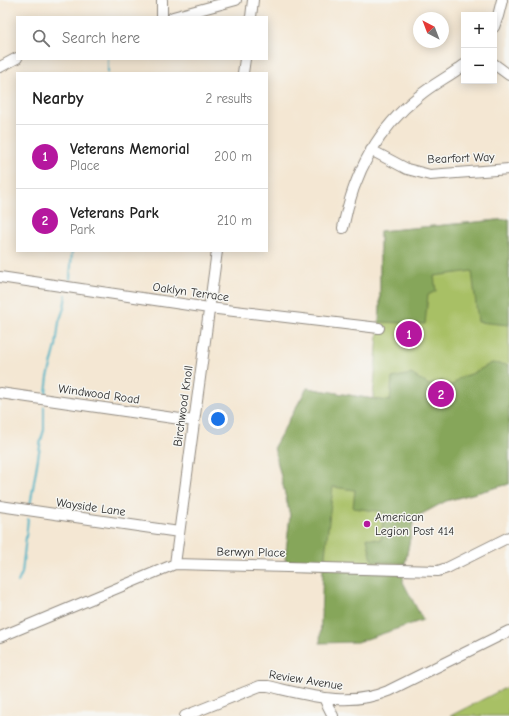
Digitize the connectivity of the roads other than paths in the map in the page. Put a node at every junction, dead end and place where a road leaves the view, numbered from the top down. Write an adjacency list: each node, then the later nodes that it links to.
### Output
1 (162, 0): 5 (street)
2 (236, 0): 6 (street)
3 (253, 0): 7 (street)
4 (502, 0): 8 (street)
5 (162, 16)
6 (177, 16)
7 (251, 16)
8 (497, 18)
9 (16, 59): 12 (street)
10 (245, 60): 14 (street)
11 (497, 66): 15 (street)
12 (0, 67)
13 (461, 67): 16 (street)
14 (243, 72)
15 (509, 75)
16 (371, 150): 17 (street, Bearfort Way); 18 (street)
17 (509, 169)
18 (344, 228)
19 (217, 252): 21 (street, Birchwood Knoll)
20 (0, 277): 21 (street, Oaklyn Terrace)
21 (209, 308): 22 (street, Oaklyn Terrace); 24 (street, Birchwood Knoll)
22 (378, 328)
23 (0, 393): 24 (street, Windwood Road)
24 (194, 421): 26 (street, Birchwood Knoll)
25 (0, 506): 26 (street, Wayside Lane)
26 (179, 532): 28 (street, Birchwood Knoll)
27 (509, 537): 28 (street, Berwyn Place)
28 (175, 564): 30 (street, Berwyn Place)
29 (509, 631): 31 (street, Review Avenue)
30 (0, 637)
31 (324, 698): 32 (street, Review Avenue); 33 (street)
32 (185, 716)
33 (333, 716)

